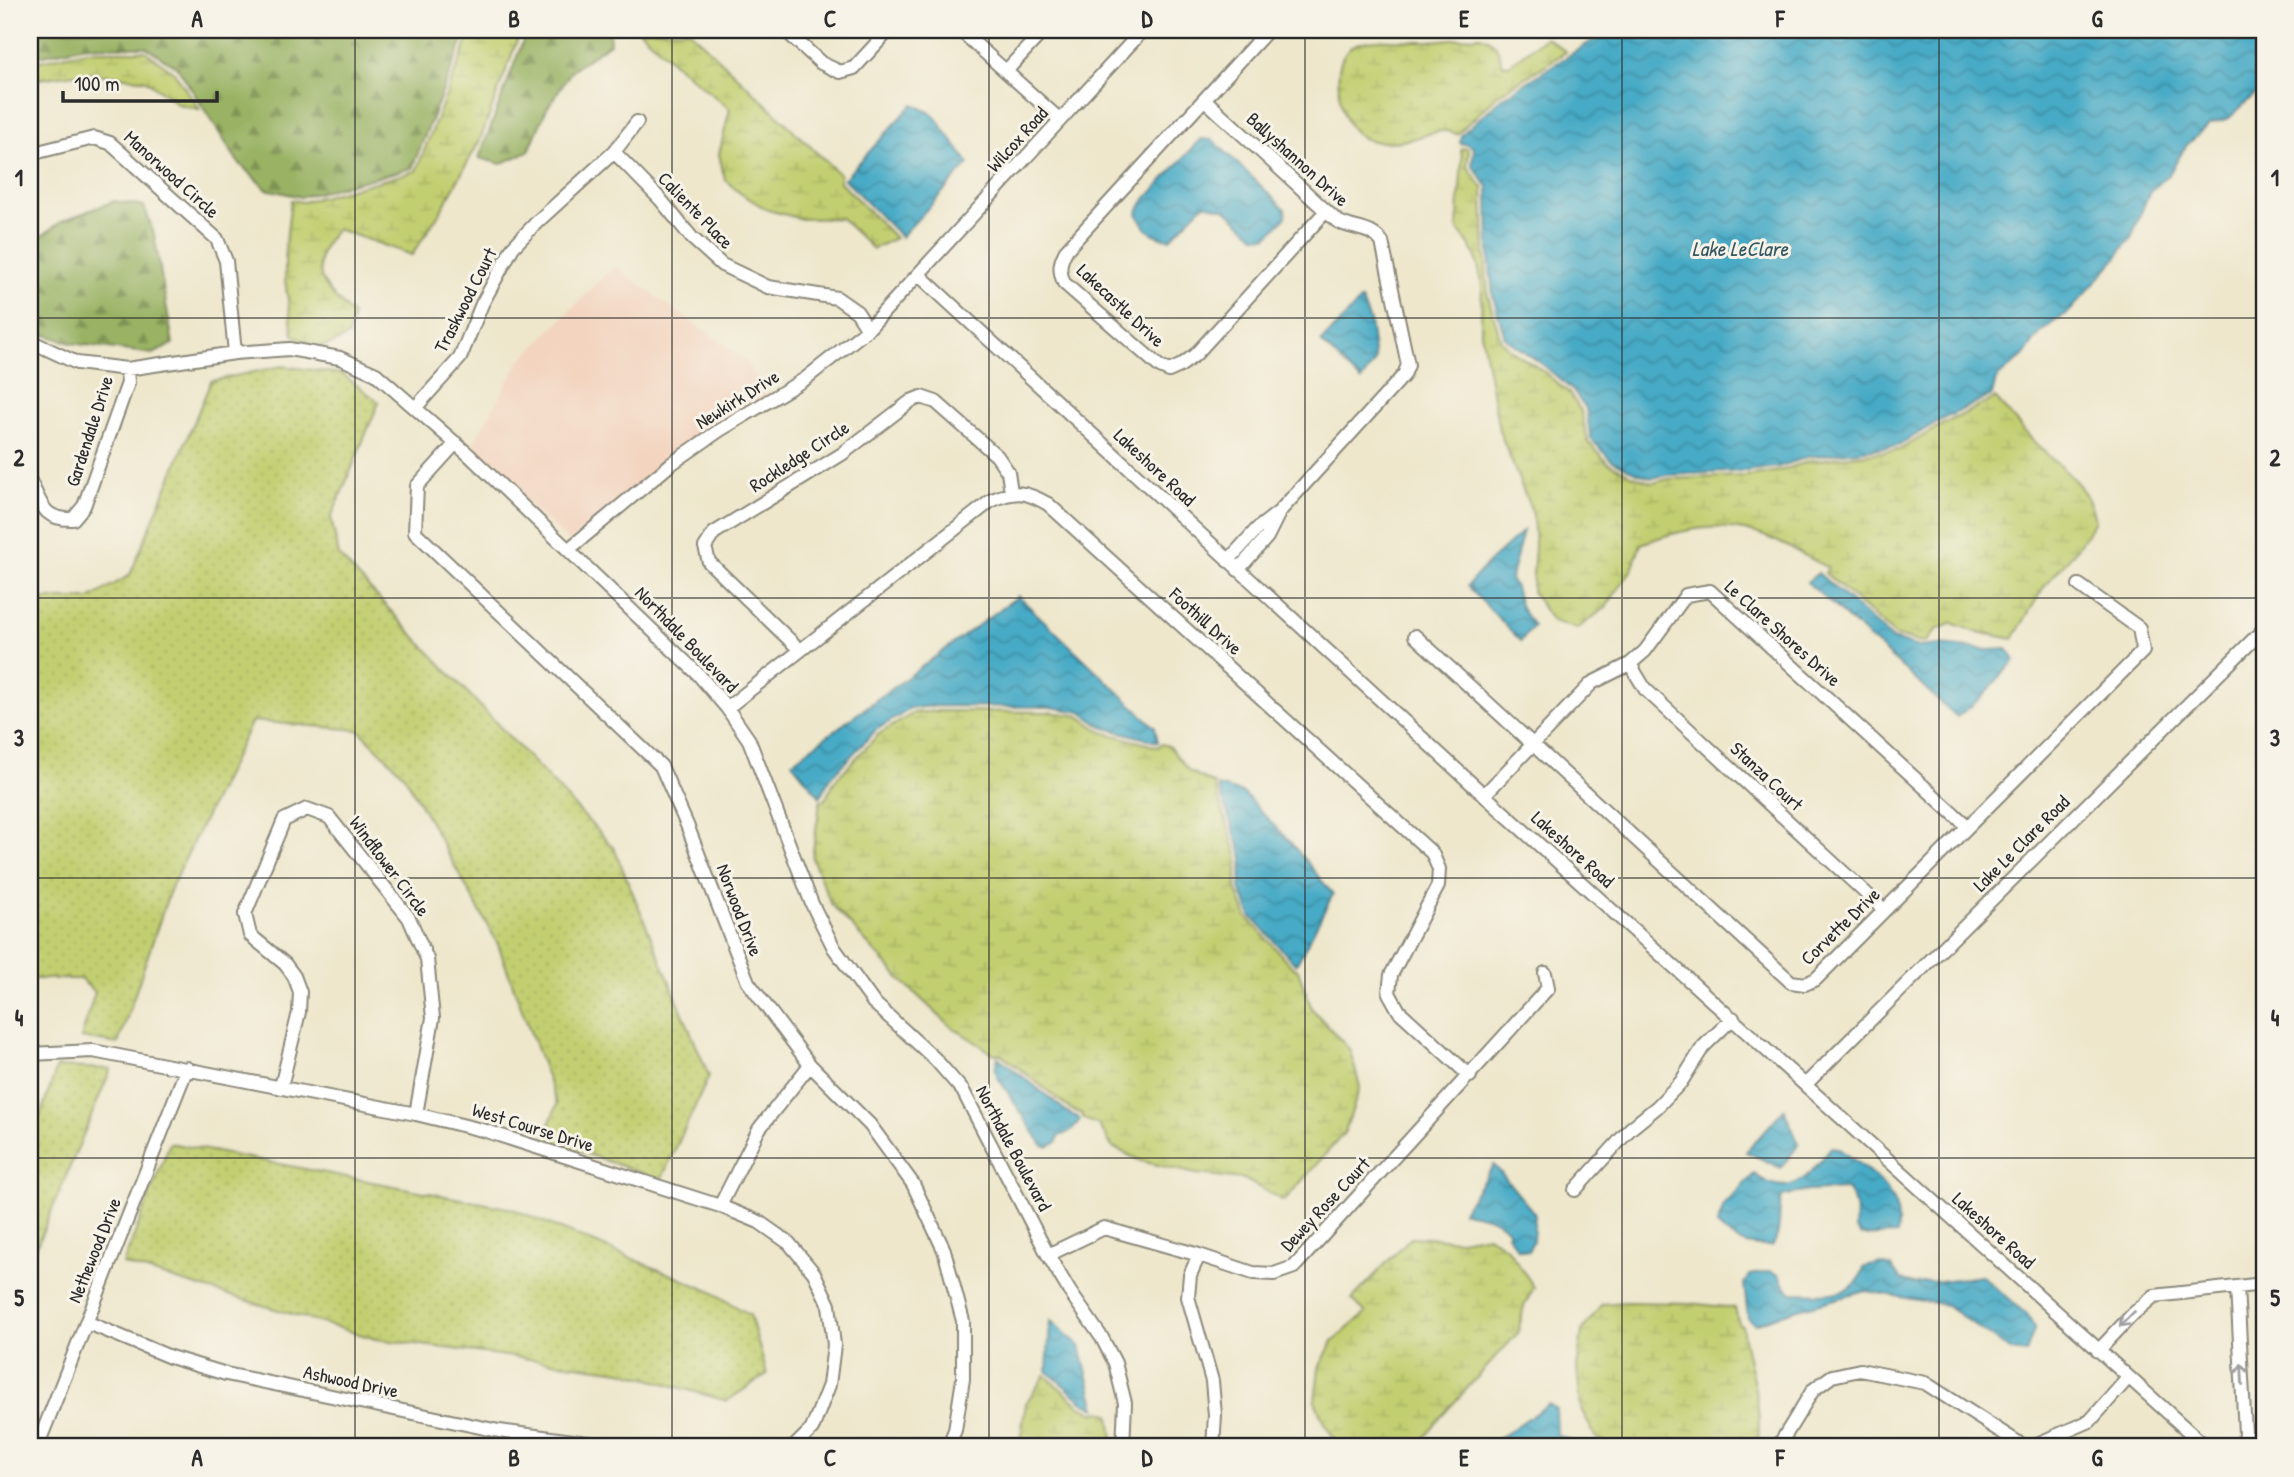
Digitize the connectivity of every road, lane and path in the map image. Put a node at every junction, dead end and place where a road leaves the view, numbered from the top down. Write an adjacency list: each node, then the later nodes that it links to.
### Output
1 (785, 30): 2 (street)
2 (889, 30)
3 (960, 30): 7 (street)
4 (1044, 30): 7 (street)
5 (1143, 30): 9 (street, Wilcox Road)
6 (1268, 30): 8 (street, Lakecastle Drive)
7 (1006, 71): 9 (street)
8 (1205, 100): 13 (street, Ballyshannon Drive); 13 (street, Lakecastle Drive)
9 (1060, 121): 14 (street, Wilcox Road)
10 (637, 122): 11 (street, Traskwood Court)
11 (614, 152): 15 (street, Caliente Place); 19 (street, Traskwood Court)
12 (30, 154): 17 (street, Manorwood Circle)
13 (1326, 211): 24 (street, Ballyshannon Drive)
14 (919, 275): 15 (street, Newkirk Drive); 24 (street, Lakeshore Road)
15 (868, 329): 23 (street, Newkirk Drive)
16 (30, 341): 18 (street, Northdale Boulevard)
17 (235, 353): 18 (street, Northdale Boulevard); 19 (street, Northdale Boulevard)
18 (127, 369): 21 (street, Gardendale Drive)
19 (416, 407): 20 (street, Northdale Boulevard)
20 (456, 443): 23 (street, Northdale Boulevard); 38 (street, Norwood Drive)
21 (30, 481)
22 (1011, 492): 28 (street); 28 (street, Rockledge Circle); 40 (street, Foothill Drive)
23 (569, 549): 30 (street, Northdale Boulevard)
24 (1233, 565): 32 (street, Lakeshore Road)
25 (2079, 585): 33 (street, Corvette Drive)
26 (2264, 629): 41 (street, Lake Le Clare Road)
27 (1415, 636): 31 (street, Corvette Drive)
28 (800, 650): 30 (street)
29 (1630, 664): 31 (street, Le Clare Shores Drive); 33 (street, Le Clare Shores Drive); 34 (street, Stanza Court)
30 (727, 708): 46 (street, Northdale Boulevard)
31 (1532, 744): 32 (street, Le Clare Shores Drive); 34 (street, Corvette Drive)
32 (1484, 795): 36 (street, Lakeshore Road)
33 (1967, 826): 34 (street, Corvette Drive)
34 (1884, 910)
35 (1545, 973): 40 (street, Dewey Rose Court)
36 (1732, 1018): 41 (street, Lakeshore Road); 44 (street)
37 (30, 1054): 39 (street, West Course Drive)
38 (810, 1065): 45 (street); 56 (street, Norwood Drive)
39 (187, 1068): 42 (street, West Course Drive); 50 (street, Nethewood Drive)
40 (1470, 1076): 47 (street, Dewey Rose Court)
41 (1806, 1084): 51 (street, Lakeshore Road)
42 (281, 1087): 43 (street, West Course Drive); 43 (street, Windflower Circle)
43 (416, 1114): 45 (street, West Course Drive)
44 (1575, 1190)
45 (720, 1206): 55 (street, West Course Drive)
46 (1048, 1255): 47 (street, Dewey Rose Court); 57 (street, Northdale Boulevard)
47 (1199, 1255): 58 (street)
48 (2264, 1284): 49 (street)
49 (2238, 1287): 51 (street, one-way to 51); 62 (street, one-way to 49)
50 (86, 1322): 53 (street, Nethewood Drive); 54 (street, Ashwood Drive)
51 (2098, 1351): 52 (street, Lakeshore Road)
52 (2128, 1378): 60 (street); 61 (street, Lakeshore Road)
53 (37, 1447)
54 (617, 1447)
55 (794, 1447)
56 (948, 1447)
57 (1123, 1447)
58 (1213, 1447)
59 (1778, 1447): 60 (street)
60 (2028, 1447)
61 (2206, 1447)
62 (2240, 1447)

